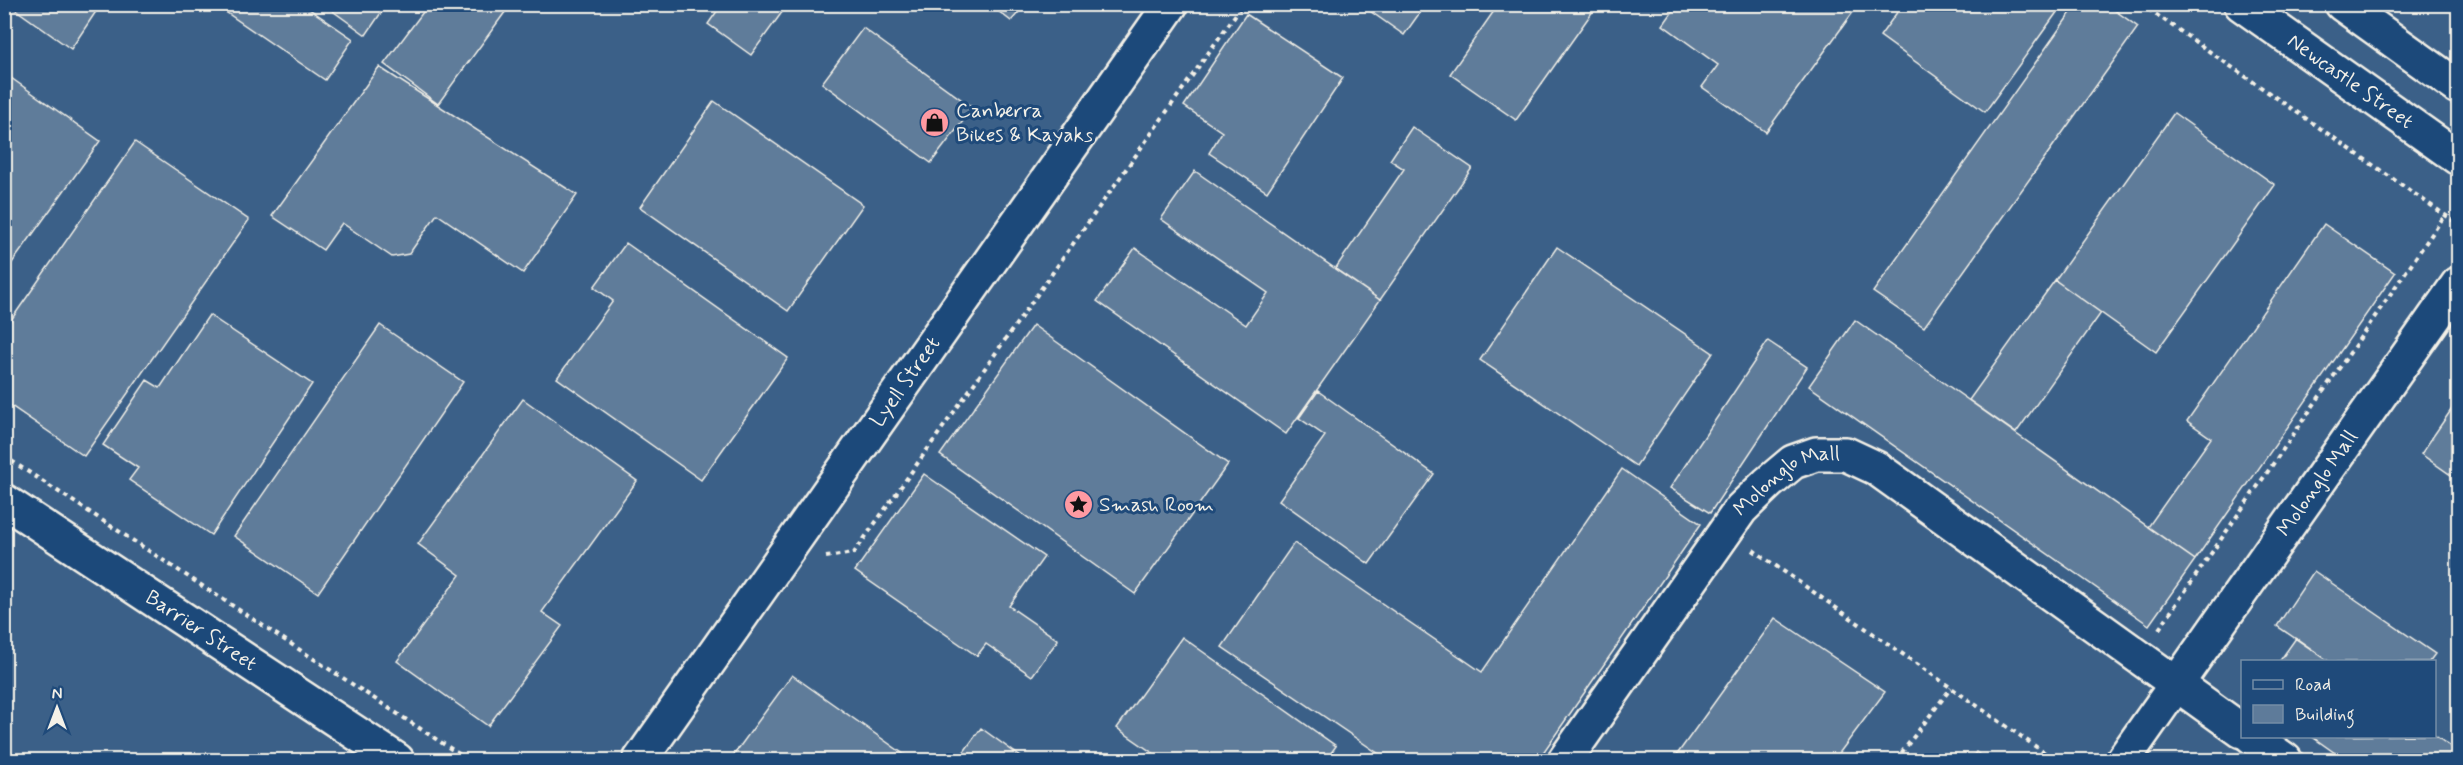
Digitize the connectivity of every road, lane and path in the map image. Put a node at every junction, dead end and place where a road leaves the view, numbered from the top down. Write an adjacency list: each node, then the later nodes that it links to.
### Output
1 (1171, 4): 22 (street, Lyell Street)
2 (1243, 4): 14 (path)
3 (2141, 4): 8 (path)
4 (2241, 4): 7 (street, Newcastle Street)
5 (2342, 4): 6 (street)
6 (2458, 87)
7 (2458, 157)
8 (2445, 215): 9 (path); 15 (path)
9 (2458, 224)
10 (2458, 284): 16 (street, Molonglo Mall)
11 (4, 456): 21 (path)
12 (4, 501): 20 (street, Barrier Street)
13 (1725, 531): 15 (street, Molonglo Mall); 17 (path); 23 (street, Molonglo Mall)
14 (818, 558)
15 (2139, 658): 16 (street, Molonglo Mall)
16 (2177, 685): 18 (street, Molonglo Mall); 26 (street, Molonglo Mall)
17 (1951, 688): 24 (path); 25 (path)
18 (2241, 729)
19 (2254, 738): 27 (street)
20 (397, 760)
21 (468, 760)
22 (640, 760)
23 (1565, 760)
24 (1896, 760)
25 (2055, 760)
26 (2123, 760)
27 (2285, 760)

